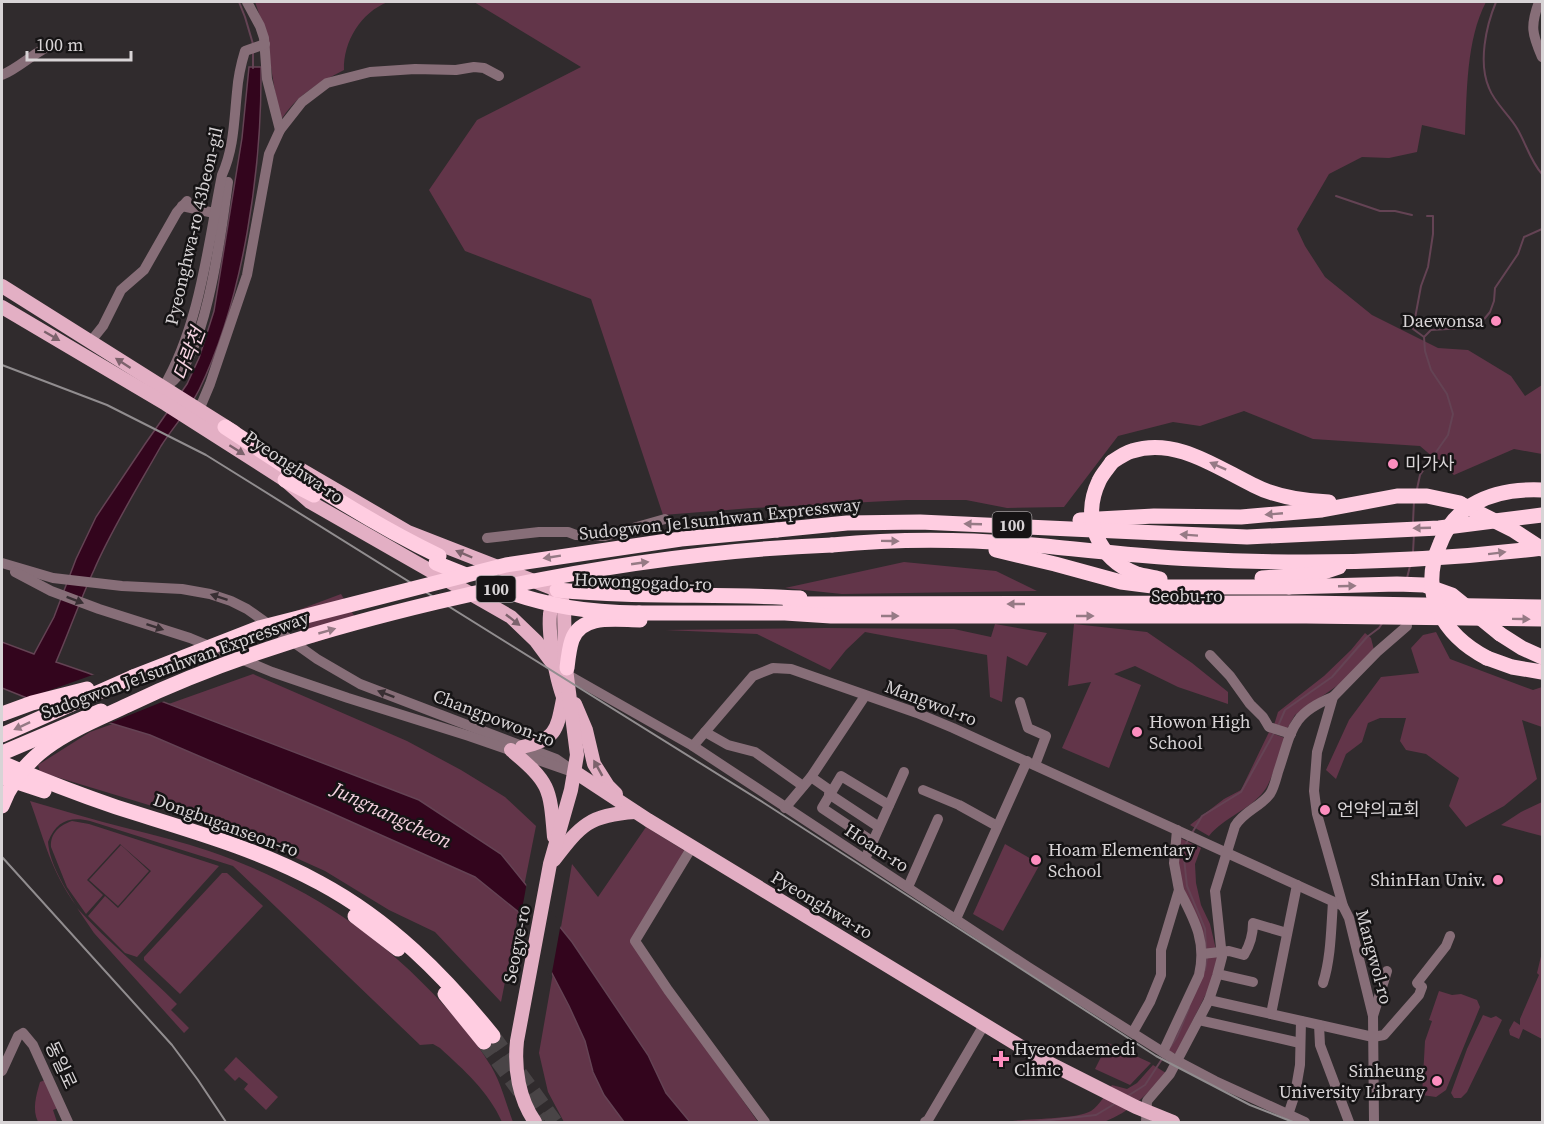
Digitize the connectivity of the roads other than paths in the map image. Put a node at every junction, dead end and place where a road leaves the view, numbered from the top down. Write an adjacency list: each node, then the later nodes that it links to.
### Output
1 (247, 2): 4 (street)
2 (1539, 2): 5 (street)
3 (54, 44): 6 (street)
4 (265, 44): 8 (street); 9 (street, Pyeonghwa-ro 43beon-gil)
5 (1542, 57)
6 (2, 75)
7 (500, 76): 8 (street)
8 (280, 130): 15 (street)
9 (229, 160): 10 (street, Pyeonghwa-ro 43beon-gil); 14 (street)
10 (214, 213): 13 (street); 14 (street, Pyeonghwa-ro 43beon-gil)
11 (2, 286): 14 (main road, Pyeonghwa-ro, one-way to 11)
12 (2, 307): 14 (main road, Pyeonghwa-ro, one-way to 14)
13 (95, 336)
14 (167, 396): 15 (main road, Pyeonghwa-ro)
15 (192, 414): 16 (main road, Pyeonghwa-ro); 17 (main road, Pyeonghwa-ro, one-way to 17)
16 (225, 427): 27 (highway, Howongogado-ro); 30 (main road, Pyeonghwa-ro, one-way to 16)
17 (285, 480): 27 (highway, Howongogado-ro); 34 (main road, Pyeonghwa-ro)
18 (1542, 490): 47 (highway, bridge)
19 (1332, 505): 22 (highway, one-way to 22); 26 (highway, bridge); 28 (highway, one-way to 28, bridge)
20 (1542, 515): 22 (highway, Sudogwon Je1sunhwan Expressway / 100, one-way to 22, bridge)
21 (665, 519): 23 (street)
22 (1005, 525): 48 (highway, Sudogwon Je1sunhwan Expressway / 100, one-way to 48, bridge)
23 (604, 536): 24 (street); 32 (street)
24 (487, 538)
25 (958, 542): 28 (highway, Sudogwon Je1sunhwan Expressway / 100); 45 (highway, one-way to 45, bridge); 49 (highway, Sudogwon Je1sunhwan Expressway / 100, one-way to 25, bridge)
26 (1542, 548): 28 (highway, Sudogwon Je1sunhwan Expressway / 100, one-way to 26, bridge)
27 (437, 560): 37 (highway, Howongogado-ro, bridge)
28 (1357, 561)
29 (2, 564): 59 (street, Changpowon-ro, one-way to 59); 59 (street, Changpowon-ro, one-way to 29)
30 (489, 564): 31 (main road, Pyeonghwa-ro); 34 (main road)
31 (557, 590): 32 (highway); 46 (main road, Pyeonghwa-ro)
32 (582, 592): 33 (highway)
33 (606, 593): 35 (highway); 42 (highway)
34 (477, 598): 46 (main road, Pyeonghwa-ro, one-way to 46)
35 (851, 603): 37 (highway, Howongogado-ro); 38 (highway, Seobu-ro, one-way to 35)
36 (1542, 607): 39 (highway, Seobu-ro)
37 (639, 609): 40 (highway, Howongogado-ro)
38 (1306, 609): 39 (highway, Seobu-ro); 40 (highway, Seobu-ro, one-way to 38)
39 (1457, 612): 41 (highway, Seobu-ro, one-way to 41)
40 (831, 616): 42 (highway)
41 (1542, 619)
42 (602, 620): 46 (highway)
43 (1407, 626): 52 (street)
44 (1210, 655): 56 (street)
45 (1542, 657)
46 (562, 664): 50 (main road, Pyeonghwa-ro); 58 (street, Hoam-ro)
47 (1542, 672)
48 (133, 677): 54 (highway); 57 (highway, Sudogwon Je1sunhwan Expressway / 100, one-way to 57)
49 (172, 684): 60 (highway, Sudogwon Je1sunhwan Expressway / 100, bridge); 71 (highway, bridge)
50 (567, 696): 59 (main road); 63 (main road, Pyeonghwa-ro); 73 (main road, one-way to 50)
51 (865, 696): 55 (street, Mangwol-ro); 61 (street, Mangwol-ro); 66 (street)
52 (1333, 697): 56 (street); 87 (street)
53 (1020, 702): 61 (street)
54 (2, 714)
55 (705, 732): 58 (street, Mangwol-ro); 67 (street)
56 (1291, 734): 81 (street)
57 (2, 735)
58 (693, 746): 72 (street, Hoam-ro)
59 (516, 748): 63 (street, Changpowon-ro); 79 (main road)
60 (2, 753)
61 (1031, 763): 75 (street); 77 (street, Mangwol-ro)
62 (2, 764): 65 (highway, Dongbuganseon-ro)
63 (575, 772): 73 (main road, Pyeonghwa-ro); 79 (main road, Seogye-ro)
64 (904, 772): 70 (street)
65 (2, 777)
66 (811, 777): 67 (street); 69 (street)
67 (803, 786): 72 (street)
68 (923, 790): 75 (street)
69 (830, 793): 70 (street); 76 (street); 78 (street)
70 (889, 805): 76 (street)
71 (2, 806)
72 (785, 807): 82 (street, Hoam-ro)
73 (635, 812): 80 (main road, Pyeonghwa-ro); 83 (main road)
74 (938, 819): 85 (street)
75 (997, 826): 88 (street)
76 (879, 827): 78 (street)
77 (1177, 830): 81 (street, Mangwol-ro); 86 (street)
78 (873, 842): 82 (street)
79 (554, 847): 83 (main road, Seogye-ro)
80 (692, 847): 102 (main road, Pyeonghwa-ro); 114 (street)
81 (1227, 853): 84 (street, Mangwol-ro); 91 (street)
82 (865, 859): 85 (street, Hoam-ro)
83 (550, 864): 113 (main road, Seogye-ro)
84 (1297, 885): 87 (street, Mangwol-ro); 89 (street)
85 (908, 887): 88 (street, Hoam-ro)
86 (1179, 890): 92 (street); 104 (street)
87 (1338, 904): 96 (street); 99 (street, Mangwol-ro)
88 (956, 919): 104 (street, Hoam-ro)
89 (1287, 933): 91 (street); 98 (street)
90 (1450, 936): 105 (street)
91 (1222, 952): 92 (street); 94 (street)
92 (1202, 954): 107 (street)
93 (1387, 971): 99 (street)
94 (1218, 974): 95 (street); 97 (street)
95 (1253, 982)
96 (1323, 983)
97 (1209, 1000): 98 (street); 100 (street)
98 (1271, 1014): 101 (street)
99 (1373, 1016): 105 (street, Mangwol-ro)
100 (1198, 1020): 106 (street); 108 (street)
101 (1301, 1021): 103 (street); 106 (street)
102 (984, 1025): 110 (main road, Pyeonghwa-ro); 115 (street)
103 (1319, 1025): 105 (street); 118 (street)
104 (1133, 1032): 107 (street, Hoam-ro)
105 (1373, 1037): 119 (street, Mangwol-ro)
106 (1300, 1043): 111 (street)
107 (1164, 1053): 108 (street, Hoam-ro)
108 (1177, 1061): 110 (street); 111 (street)
109 (2, 1071): 112 (street, 동일로)
110 (1142, 1114): 116 (main road)
111 (1288, 1115): 117 (street)
112 (68, 1122)
113 (536, 1122)
114 (765, 1122)
115 (925, 1122)
116 (1173, 1122)
117 (1305, 1122)
118 (1350, 1122)
119 (1374, 1122)

